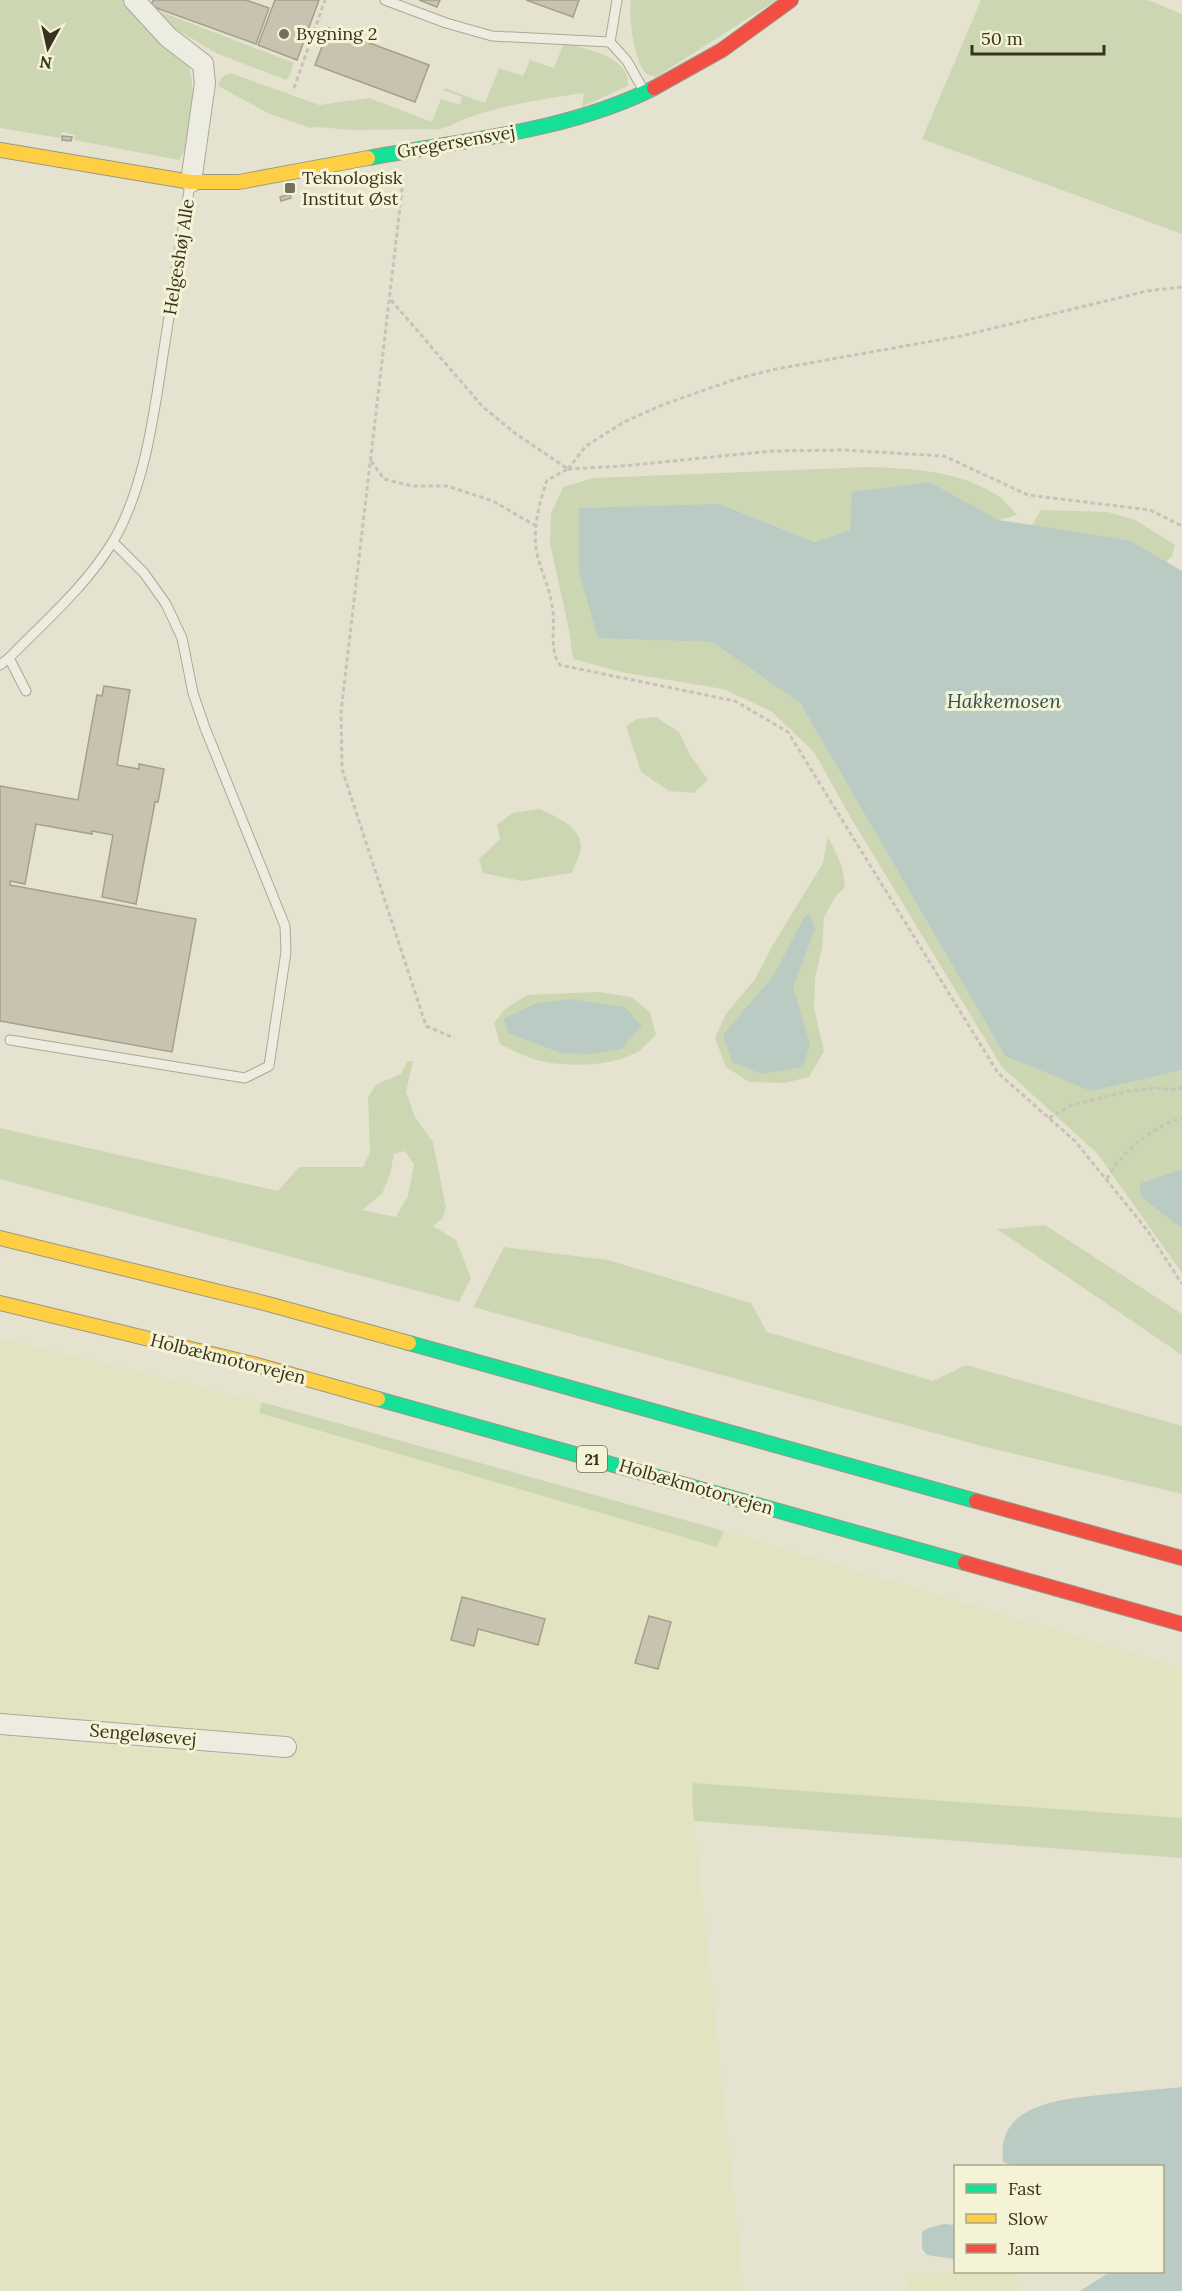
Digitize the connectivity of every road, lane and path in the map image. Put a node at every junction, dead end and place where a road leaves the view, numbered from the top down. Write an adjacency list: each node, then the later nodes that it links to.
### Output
1 (134, 0): 11 (street)
2 (324, 0): 7 (path)
3 (385, 0): 6 (lane)
4 (617, 0): 6 (lane)
5 (791, 0): 8 (main road, Gregersensvej)
6 (610, 42): 8 (lane)
7 (294, 87)
8 (644, 93): 10 (main road, Gregersensvej)
9 (0, 150): 11 (main road, Helgeshøj Alle)
10 (407, 150): 11 (main road, Gregersensvej); 13 (path)
11 (191, 182): 18 (lane, Helgeshøj Alle)
12 (1182, 287): 15 (path)
13 (391, 300): 14 (path); 15 (path)
14 (370, 459): 16 (path); 22 (path)
15 (568, 469): 16 (path); 17 (path)
16 (536, 526): 25 (path)
17 (1182, 526)
18 (113, 542): 19 (lane, Helgeshøj Alle); 23 (lane)
19 (9, 658): 20 (lane, Helgeshøj Alle); 21 (lane)
20 (0, 665)
21 (26, 690)
22 (454, 1038)
23 (10, 1040)
24 (1182, 1087): 25 (path)
25 (1049, 1118): 27 (path)
26 (1182, 1118): 27 (path)
27 (1107, 1179): 29 (path)
28 (0, 1238): 31 (main road)
29 (1182, 1284)
30 (0, 1305): 32 (main road, Holbækmotorvejen / 21)
31 (1182, 1558)
32 (1182, 1624)
33 (0, 1724): 34 (street, Sengeløsevej)
34 (286, 1747)

